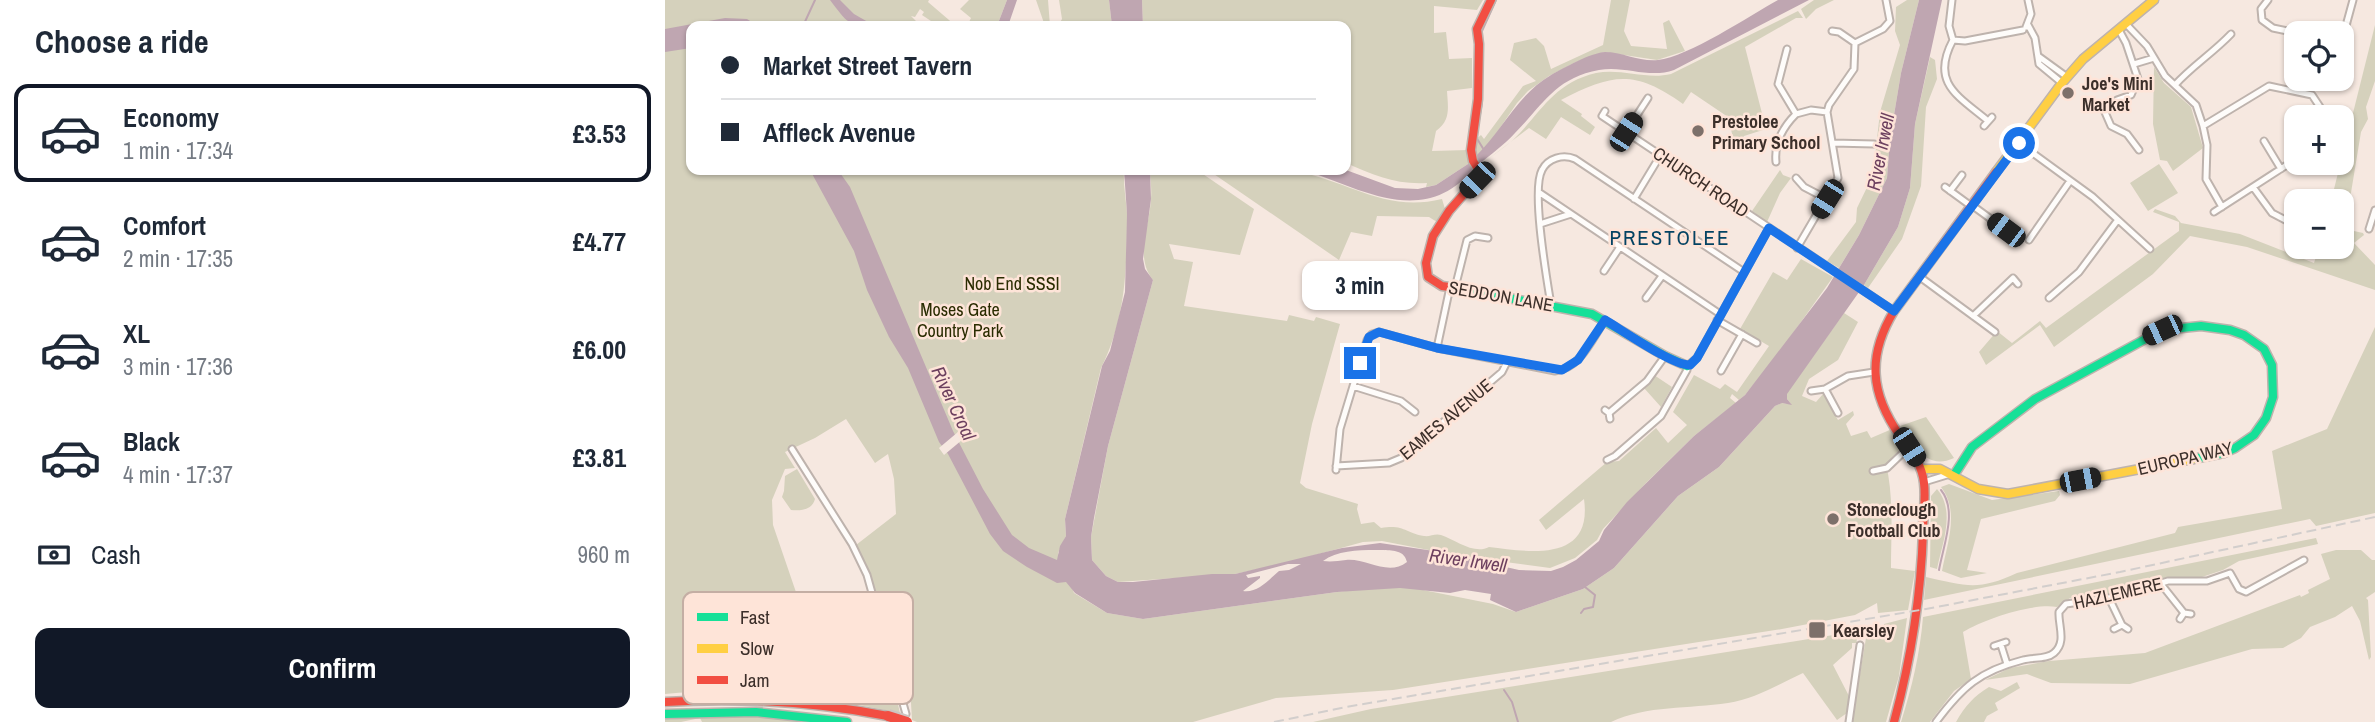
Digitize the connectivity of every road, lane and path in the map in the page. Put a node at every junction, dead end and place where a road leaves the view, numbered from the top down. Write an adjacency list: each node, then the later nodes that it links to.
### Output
1 (1491, 0): 72 (main road, SEDDON LANE)
2 (1886, 0): 15 (street)
3 (1952, 0): 14 (street)
4 (2028, 0): 9 (street)
5 (2154, 0): 10 (main road)
6 (2268, 0): 11 (street)
7 (2353, 0): 8 (street)
8 (2348, 21)
9 (2025, 27): 14 (street); 21 (street)
10 (2123, 27): 19 (street); 20 (street); 21 (main road)
11 (2284, 30)
12 (1832, 32): 15 (street)
13 (2231, 34): 22 (street)
14 (1953, 40): 28 (street)
15 (1856, 43): 26 (street)
16 (1787, 49): 18 (street)
17 (1776, 54): 18 (street)
18 (1785, 57): 27 (street)
19 (2154, 58): 20 (street); 22 (street)
20 (2134, 64): 37 (street)
21 (2064, 80): 34 (main road)
22 (2175, 85): 29 (street)
23 (1648, 98): 30 (street)
24 (2319, 105): 29 (street)
25 (1605, 111): 30 (street, CHURCH ROAD)
26 (1827, 112): 27 (street); 35 (street)
27 (1795, 114): 39 (street)
28 (1988, 121)
29 (2203, 126): 50 (street)
30 (1626, 132): 38 (street, CHURCH ROAD)
31 (1863, 134): 33 (street)
32 (2275, 142): 41 (street)
33 (1863, 143): 35 (street); 36 (street)
34 (2019, 143): 44 (street); 49 (main road)
35 (1833, 144): 48 (street)
36 (1874, 144)
37 (2139, 150)
38 (1660, 156): 47 (street); 58 (street, CHURCH ROAD)
39 (1776, 162)
40 (2284, 167): 41 (street)
41 (2281, 169): 45 (street)
42 (1962, 175): 49 (street)
43 (1795, 178): 48 (street)
44 (2070, 181): 55 (street); 61 (street)
45 (2253, 187): 50 (street); 54 (street)
46 (1539, 192): 47 (street); 53 (street); 56 (street)
47 (1634, 199): 68 (street)
48 (1827, 199): 65 (street)
49 (1973, 206): 60 (street); 70 (main road)
50 (2222, 207): 52 (street)
51 (2375, 210): 59 (street)
52 (2214, 212)
53 (1571, 215): 56 (street); 64 (street)
54 (2284, 220)
55 (2117, 221): 66 (street); 74 (street)
56 (1540, 224): 75 (street)
57 (2029, 225): 61 (street)
58 (1769, 228): 65 (street, CHURCH ROAD); 68 (street)
59 (2369, 229)
60 (2006, 230)
61 (2036, 230): 63 (street)
62 (1488, 238): 72 (street)
63 (2029, 240)
64 (1621, 247): 67 (street); 69 (street)
65 (1797, 248): 76 (street, CHURCH ROAD)
66 (2150, 249)
67 (1604, 271)
68 (1744, 272): 78 (street)
69 (1662, 276): 73 (street); 78 (street)
70 (1920, 277): 76 (main road); 77 (street)
71 (2018, 284): 77 (street)
72 (1452, 288): 75 (main road, SEDDON LANE); 83 (street)
73 (1646, 298)
74 (2048, 298)
75 (1552, 305): 79 (main road, SEDDON LANE)
76 (1894, 311): 88 (main road)
77 (1973, 316): 80 (street)
78 (1718, 317): 81 (street); 86 (street)
79 (1605, 320): 84 (main road, SEDDON LANE); 85 (street)
80 (1995, 332)
81 (1742, 334): 82 (street); 87 (street)
82 (1757, 343)
83 (1437, 348): 85 (street); 89 (street)
84 (1665, 356): 86 (main road, SEDDON LANE); 94 (street)
85 (1507, 362): 89 (street, EAMES AVENUE)
86 (1687, 366): 97 (street)
87 (1721, 371)
88 (1874, 372): 90 (street); 95 (main road)
89 (1353, 386): 92 (street)
90 (1825, 388): 91 (street); 93 (street)
91 (1811, 391)
92 (1411, 411)
93 (1838, 413)
94 (1608, 414)
95 (1909, 447): 98 (main road); 99 (street)
96 (792, 449): 106 (street)
97 (1607, 460)
98 (1921, 469): 100 (main road, EUROPA WAY); 101 (main road)
99 (1873, 471)
100 (1952, 474): 100 (main road, EUROPA WAY); 101 (street)
101 (1924, 482): 120 (main road)
102 (2304, 560): 104 (street, HAZLEMERE)
103 (2267, 572): 104 (street)
104 (2271, 578): 105 (street, HAZLEMERE)
105 (2161, 584): 107 (street, HAZLEMERE); 108 (street)
106 (872, 592)
107 (2109, 598): 109 (street); 112 (street, HAZLEMERE)
108 (2185, 615)
109 (2114, 629)
110 (2000, 644): 112 (street)
111 (1860, 645): 119 (street)
112 (2007, 664): 121 (street, HAZLEMERE)
113 (683, 700): 114 (main road, bridge)
114 (665, 702)
115 (818, 704): 117 (main road, bridge)
116 (665, 714): 118 (main road)
117 (907, 718)
118 (847, 722)
119 (1849, 722)
120 (1893, 722)
121 (1936, 722)

